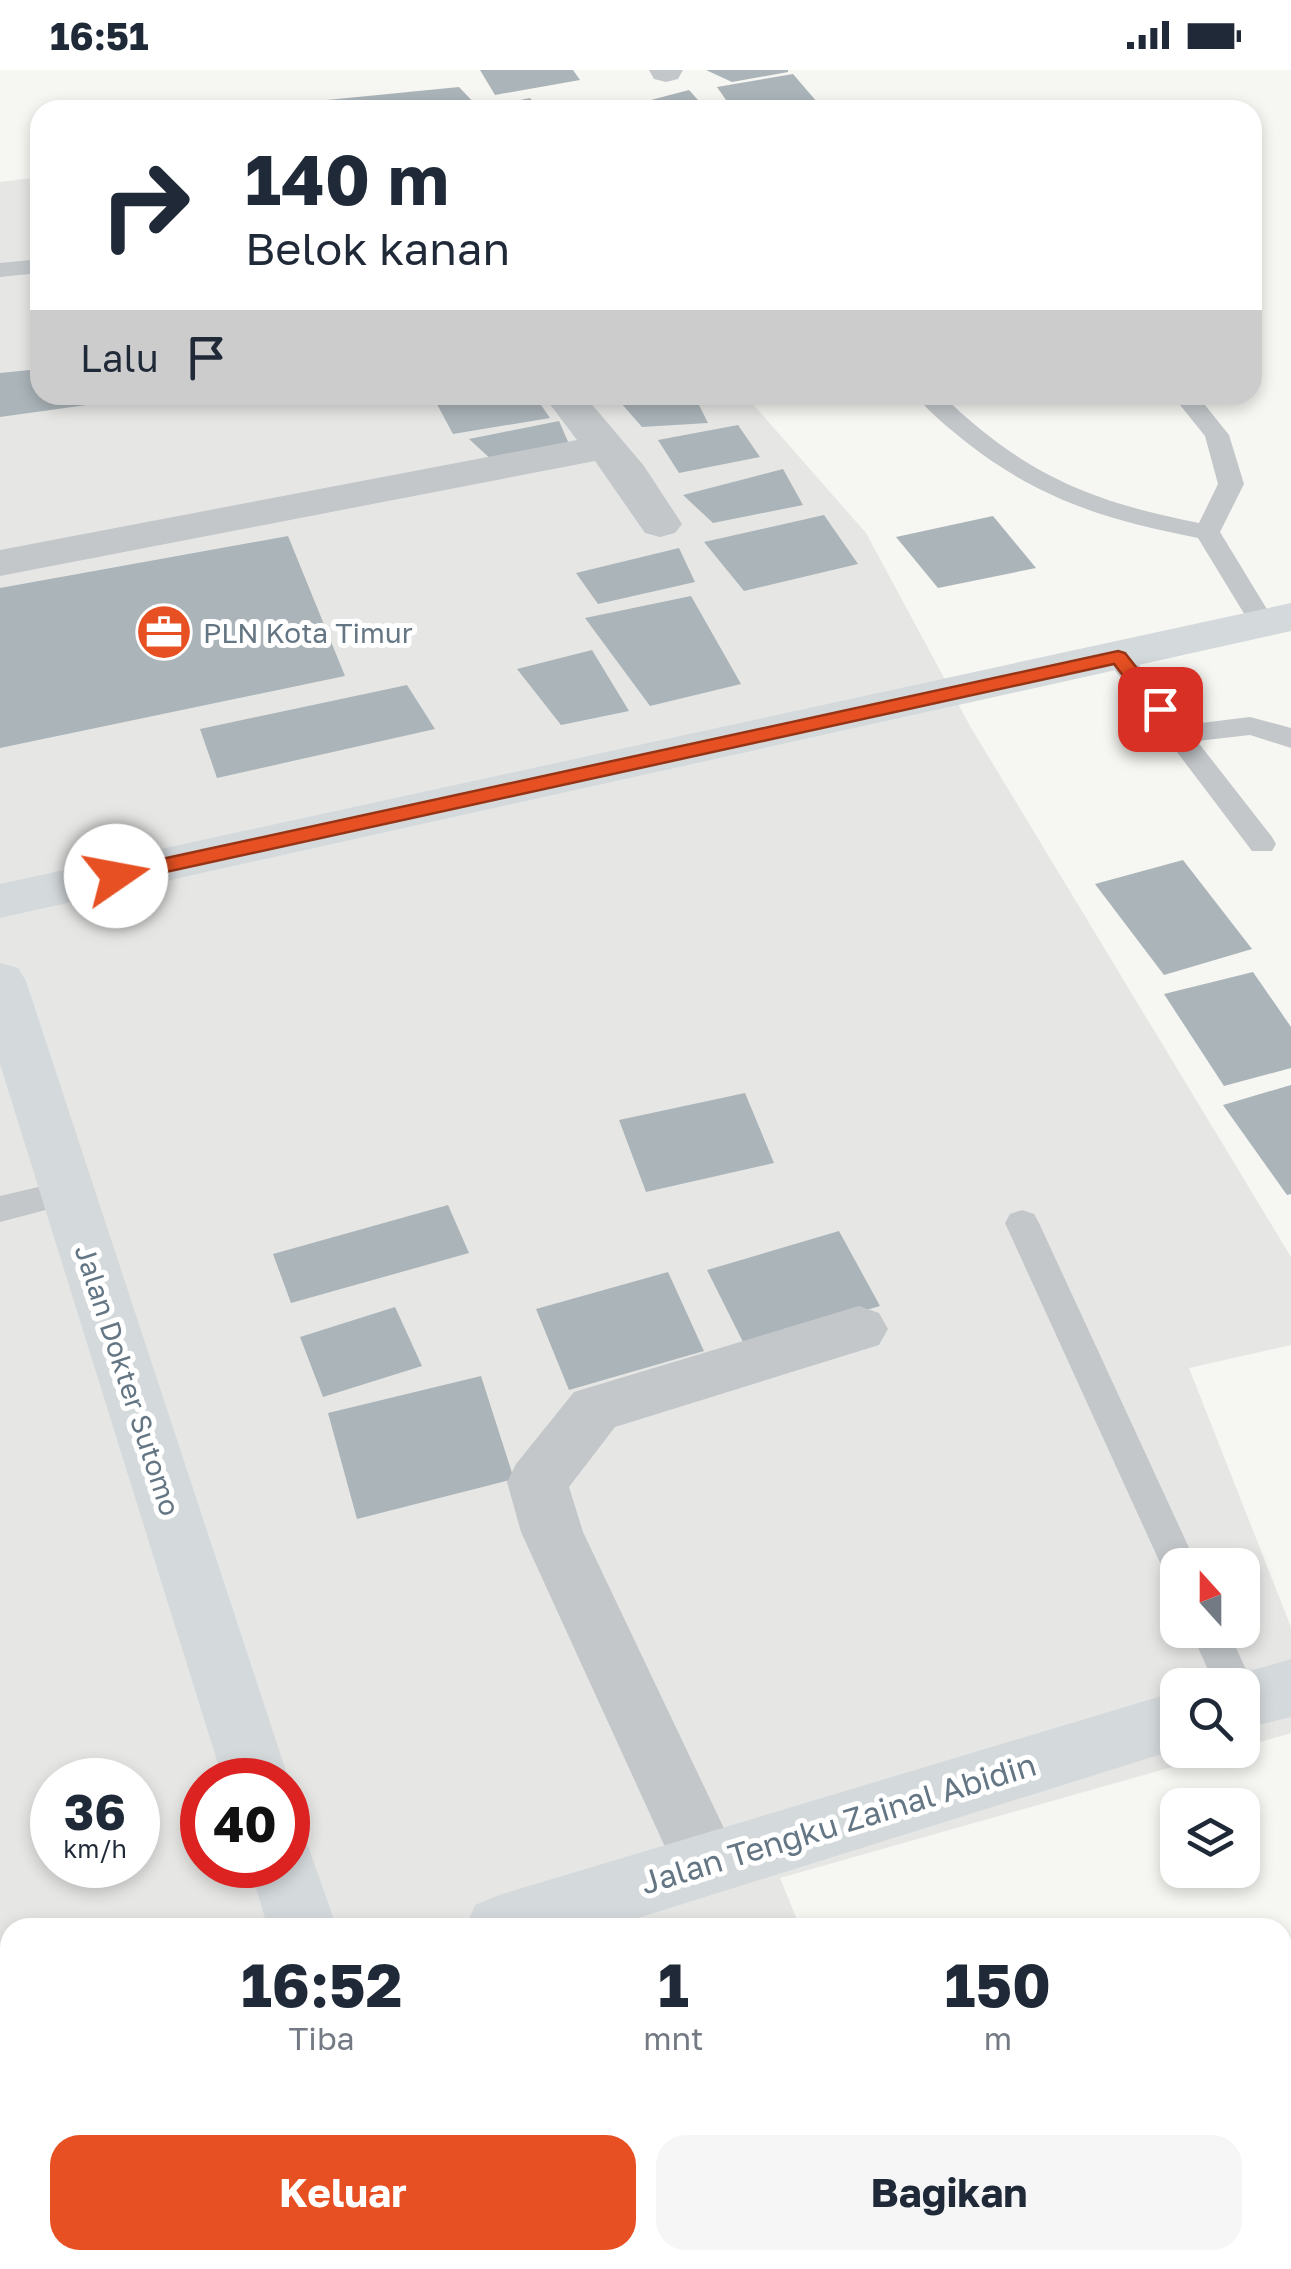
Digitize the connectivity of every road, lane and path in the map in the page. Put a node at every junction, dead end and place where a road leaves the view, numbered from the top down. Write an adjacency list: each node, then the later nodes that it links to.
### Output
1 (30, 267): 2 (lane)
2 (0, 270)
3 (571, 405): 6 (street)
4 (939, 405): 8 (lane)
5 (1192, 405): 8 (lane)
6 (605, 448): 7 (street); 9 (street)
7 (660, 524)
8 (1206, 532): 10 (lane)
9 (0, 563)
10 (1277, 620): 11 (street)
11 (1118, 657): 12 (lane); 15 (street)
12 (1180, 736): 13 (lane); 14 (lane)
13 (1291, 739)
14 (1262, 844)
15 (0, 902)
16 (0, 981): 17 (street, Jalan Dokter Sutomo)
17 (68, 1192): 18 (lane); 25 (street, Jalan Dokter Sutomo)
18 (0, 1210)
19 (1022, 1223): 21 (lane)
20 (860, 1329): 26 (street)
21 (1171, 1548)
22 (1291, 1688): 23 (street)
23 (1260, 1696)
24 (1160, 1725): 26 (street, Jalan Tengku Zainal Abidin)
25 (249, 1758)
26 (706, 1862): 29 (street, Jalan Tengku Zainal Abidin)
27 (290, 1888): 28 (street)
28 (300, 1918)
29 (531, 1918)

